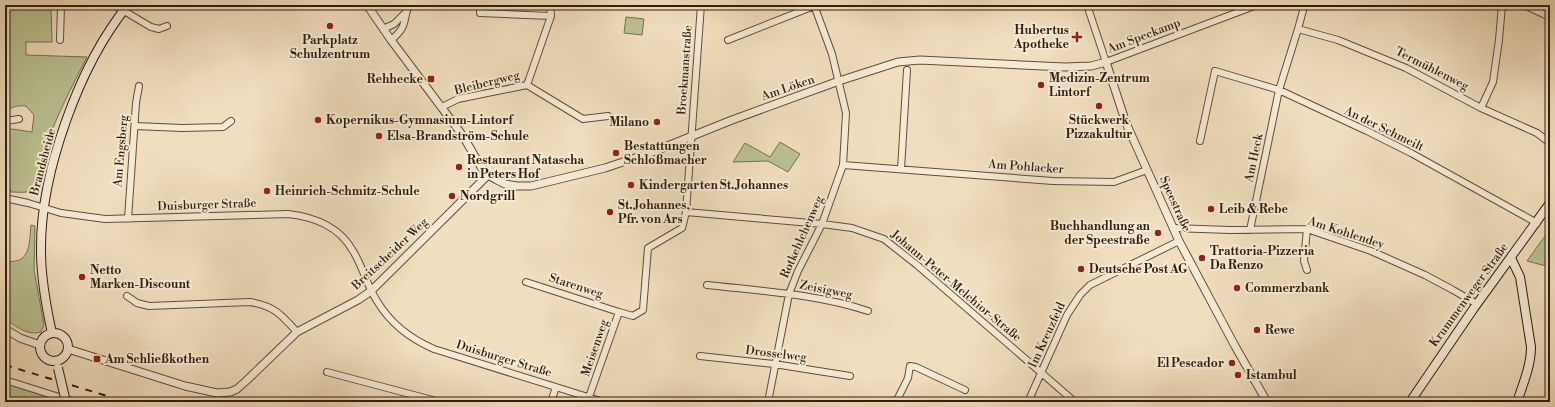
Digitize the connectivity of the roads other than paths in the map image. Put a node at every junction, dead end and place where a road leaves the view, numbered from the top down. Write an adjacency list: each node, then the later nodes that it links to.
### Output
1 (61, 5): 20 (street)
2 (114, 5): 13 (street)
3 (367, 5): 18 (street)
4 (480, 5): 15 (street)
5 (550, 5): 15 (street, Bleibergweg)
6 (701, 5): 36 (street, Broekmanstraße)
7 (1087, 5): 23 (street, Speestraße)
8 (1257, 5): 23 (street, Am Speckamp)
9 (1502, 5): 30 (street)
10 (1524, 5): 16 (street)
11 (814, 6): 22 (street); 25 (street, Rotkehlchenweg)
12 (1304, 7): 19 (street)
13 (125, 8): 17 (street); 45 (main road, Brandsheide)
14 (407, 8): 18 (street); 21 (street)
15 (550, 16): 26 (street, Bleibergweg)
16 (1550, 17)
17 (167, 26)
18 (383, 29): 21 (street)
19 (1298, 29): 28 (street); 30 (street, Termühlenweg)
20 (60, 40)
21 (391, 40): 29 (street)
22 (728, 40)
23 (1106, 62): 25 (street, Am Löken); 41 (street, Speestraße)
24 (906, 70): 40 (street)
25 (839, 81): 36 (street, Am Löken); 39 (street, Rotkehlchenweg)
26 (527, 85): 29 (street, Bleibergweg); 31 (street)
27 (139, 86): 35 (street, Am Engsberg)
28 (1279, 90): 37 (street, An der Schmeilt); 48 (street, An der Schmeilt); 52 (street, Am Heck)
29 (442, 107): 42 (street)
30 (1481, 108): 38 (street, Termühlenweg)
31 (608, 116)
32 (19, 119): 33 (street)
33 (5, 121)
34 (231, 121): 35 (street)
35 (134, 126): 47 (street, Am Engsberg)
36 (692, 137): 42 (street, Am Löken); 46 (street, Meisenweg)
37 (1200, 141)
38 (1550, 143)
39 (843, 165): 40 (street, Am Pohlacker); 49 (street, Rotkehlchenweg)
40 (901, 169): 41 (street, Am Pohlacker)
41 (1147, 170): 50 (street, Speestraße)
42 (488, 175): 58 (street, Breitscheider Weg)
43 (5, 198): 45 (street, Duisburger Straße)
44 (1550, 203): 48 (main road, Krummenweger Straße)
45 (44, 207): 47 (street, Duisburger Straße); 66 (main road, Brandsheide)
46 (686, 212): 49 (street, Johann-Peter-Melchior-Straße); 63 (street, Meisenweg)
47 (128, 219): 58 (street, Duisburger Straße)
48 (1537, 223): 54 (main road, Krummenweger Straße)
49 (822, 224): 59 (street, Rotkehlchenweg); 73 (street, Johann-Peter-Melchior-Straße)
50 (1173, 228): 52 (street, Am Kohlendey); 53 (street, Speestraße)
51 (1307, 229): 52 (street, Am Kohlendey); 55 (street); 61 (street, Am Kohlendey)
52 (1250, 230)
53 (1179, 241): 73 (street, Im Kreuzfeld); 88 (street, Speestraße)
54 (1511, 258): 61 (main road, Krummenweger Straße); 90 (main road)
55 (1307, 270)
56 (526, 282): 63 (street, Starenweg)
57 (707, 285): 59 (street, Zeisigweg)
58 (371, 290): 65 (street, Breitscheider Weg); 76 (street, Duisburger Straße)
59 (789, 294): 62 (street, Zeisigweg); 70 (street, Rotkehlchenweg)
60 (127, 296): 65 (street)
61 (1477, 304): 89 (main road, Krummenweger Straße)
62 (868, 311)
63 (619, 312): 78 (street, Meisenweg)
64 (5, 329): 67 (street)
65 (297, 332): 68 (street, Breitscheider Weg)
66 (52, 333): 67 (main road); 68 (main road)
67 (40, 344): 71 (main road)
68 (68, 349): 71 (main road)
69 (700, 356): 70 (street, Drosselweg)
70 (774, 364): 74 (street, Drosselweg); 84 (street, Rotkehlchenweg)
71 (57, 365): 79 (main road, bridge)
72 (327, 372): 81 (street)
73 (1042, 372): 86 (street, Im Kreuzfeld); 87 (street, Johann-Peter-Melchior-Straße)
74 (850, 376)
75 (5, 380): 80 (street)
76 (556, 387): 78 (street, Duisburger Straße); 82 (street)
77 (964, 390): 85 (street)
78 (589, 397): 83 (street, Duisburger Straße)
79 (66, 402)
80 (75, 402)
81 (440, 402)
82 (552, 402)
83 (604, 402)
84 (768, 402)
85 (896, 402)
86 (1028, 402)
87 (1075, 402)
88 (1267, 402)
89 (1410, 402)
90 (1517, 402)

